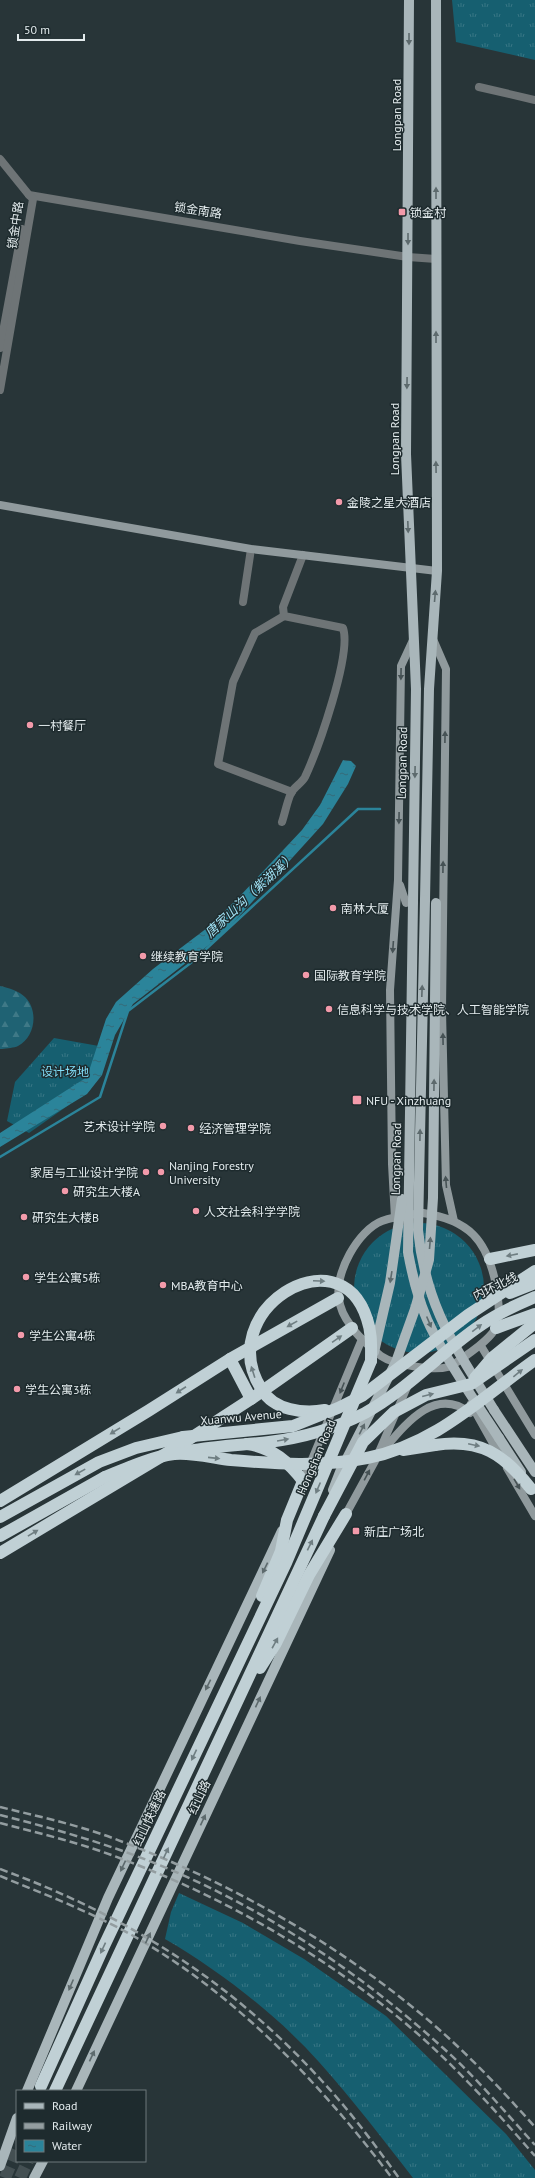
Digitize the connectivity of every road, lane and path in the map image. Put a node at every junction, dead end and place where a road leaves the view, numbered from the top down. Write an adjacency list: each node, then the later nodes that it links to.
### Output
1 (409, 0): 7 (main road, Longpan Road, one-way to 7)
2 (436, 0): 8 (main road, Longpan Road, one-way to 2)
3 (479, 86): 4 (street)
4 (535, 100)
5 (0, 159): 6 (street)
6 (29, 195): 7 (street, 锁金南路); 9 (street, 锁金中路); 10 (street, 锁金中路)
7 (408, 257): 8 (street, 锁金南路); 14 (main road, Longpan Road, one-way to 14)
8 (436, 259): 15 (main road, Longpan Road, one-way to 8)
9 (0, 348)
10 (0, 390)
11 (0, 505): 12 (main road)
12 (251, 549): 13 (main road); 16 (street)
13 (303, 555): 14 (main road); 17 (street)
14 (410, 569): 15 (main road); 19 (main road, Longpan Road)
15 (437, 571): 18 (main road, Longpan Road, one-way to 15)
16 (243, 602)
17 (284, 616): 20 (street); 20 (street)
18 (431, 635): 23 (main road, one-way to 18); 55 (main road, Longpan Road, one-way to 18, bridge)
19 (414, 638): 22 (main road, one-way to 22); 57 (main road, Longpan Road, one-way to 57, bridge)
20 (292, 792): 21 (street)
21 (282, 822)
22 (398, 880): 24 (main road); 26 (main road, one-way to 26)
23 (443, 887): 25 (main road); 27 (main road, one-way to 23)
24 (406, 903): 44 (main road, one-way to 44, bridge)
25 (436, 903): 60 (main road, one-way to 25, bridge)
26 (394, 1218): 27 (main road); 33 (main road)
27 (454, 1221): 29 (main road)
28 (535, 1250): 29 (highway, one-way to 29)
29 (490, 1259): 38 (main road)
30 (535, 1271): 35 (highway, bridge)
31 (535, 1283): 35 (highway, 内环北线, bridge)
32 (535, 1297): 52 (highway, one-way to 32, bridge)
33 (338, 1298): 37 (main road); 42 (highway, one-way to 42)
34 (535, 1314): 38 (highway)
35 (468, 1315): 49 (highway, Xuanwu Avenue, bridge)
36 (535, 1323): 47 (highway, bridge)
37 (352, 1328): 39 (main road); 48 (highway, one-way to 37)
38 (496, 1328): 41 (main road)
39 (362, 1338): 46 (main road); 56 (main road, one-way to 56)
40 (535, 1340): 47 (highway, bridge)
41 (480, 1346): 45 (main road); 51 (main road)
42 (230, 1359): 48 (highway); 58 (highway, one-way to 58)
43 (535, 1360): 53 (highway, one-way to 43, bridge)
44 (371, 1361): 49 (highway, one-way to 44, bridge); 66 (highway, Hongshan Road, one-way to 66, bridge)
45 (450, 1366): 46 (main road); 50 (main road)
46 (416, 1367): 54 (main road)
47 (471, 1384): 60 (highway, one-way to 47, bridge)
48 (251, 1399): 52 (highway)
49 (338, 1408): 62 (highway, Xuanwu Avenue, one-way to 62, bridge)
50 (483, 1426): 54 (main road); 61 (main road, one-way to 61)
51 (535, 1435)
52 (176, 1450): 53 (highway, one-way to 53, bridge); 56 (highway); 64 (highway, bridge); 65 (highway, one-way to 52)
53 (390, 1452): 57 (highway, one-way to 57, bridge)
54 (375, 1460): 59 (main road, one-way to 54)
55 (535, 1472)
56 (303, 1481): 63 (highway)
57 (535, 1494)
58 (0, 1501)
59 (346, 1514): 68 (highway, one-way to 59); 72 (main road, 红山路, one-way to 59)
60 (324, 1516): 68 (highway, one-way to 60)
61 (535, 1516)
62 (0, 1517)
63 (287, 1520): 67 (highway); 70 (main road, one-way to 70)
64 (0, 1536)
65 (0, 1553)
66 (286, 1563): 67 (highway, 红山快速路)
67 (219, 1702): 69 (highway, 红山快速路, one-way to 69)
68 (234, 1712): 71 (highway, one-way to 68)
69 (41, 2086)
70 (27, 2090)
71 (55, 2090)
72 (76, 2090)
73 (16, 2121): 75 (main road)
74 (42, 2162): 76 (main road)
75 (0, 2166)
76 (34, 2178)

